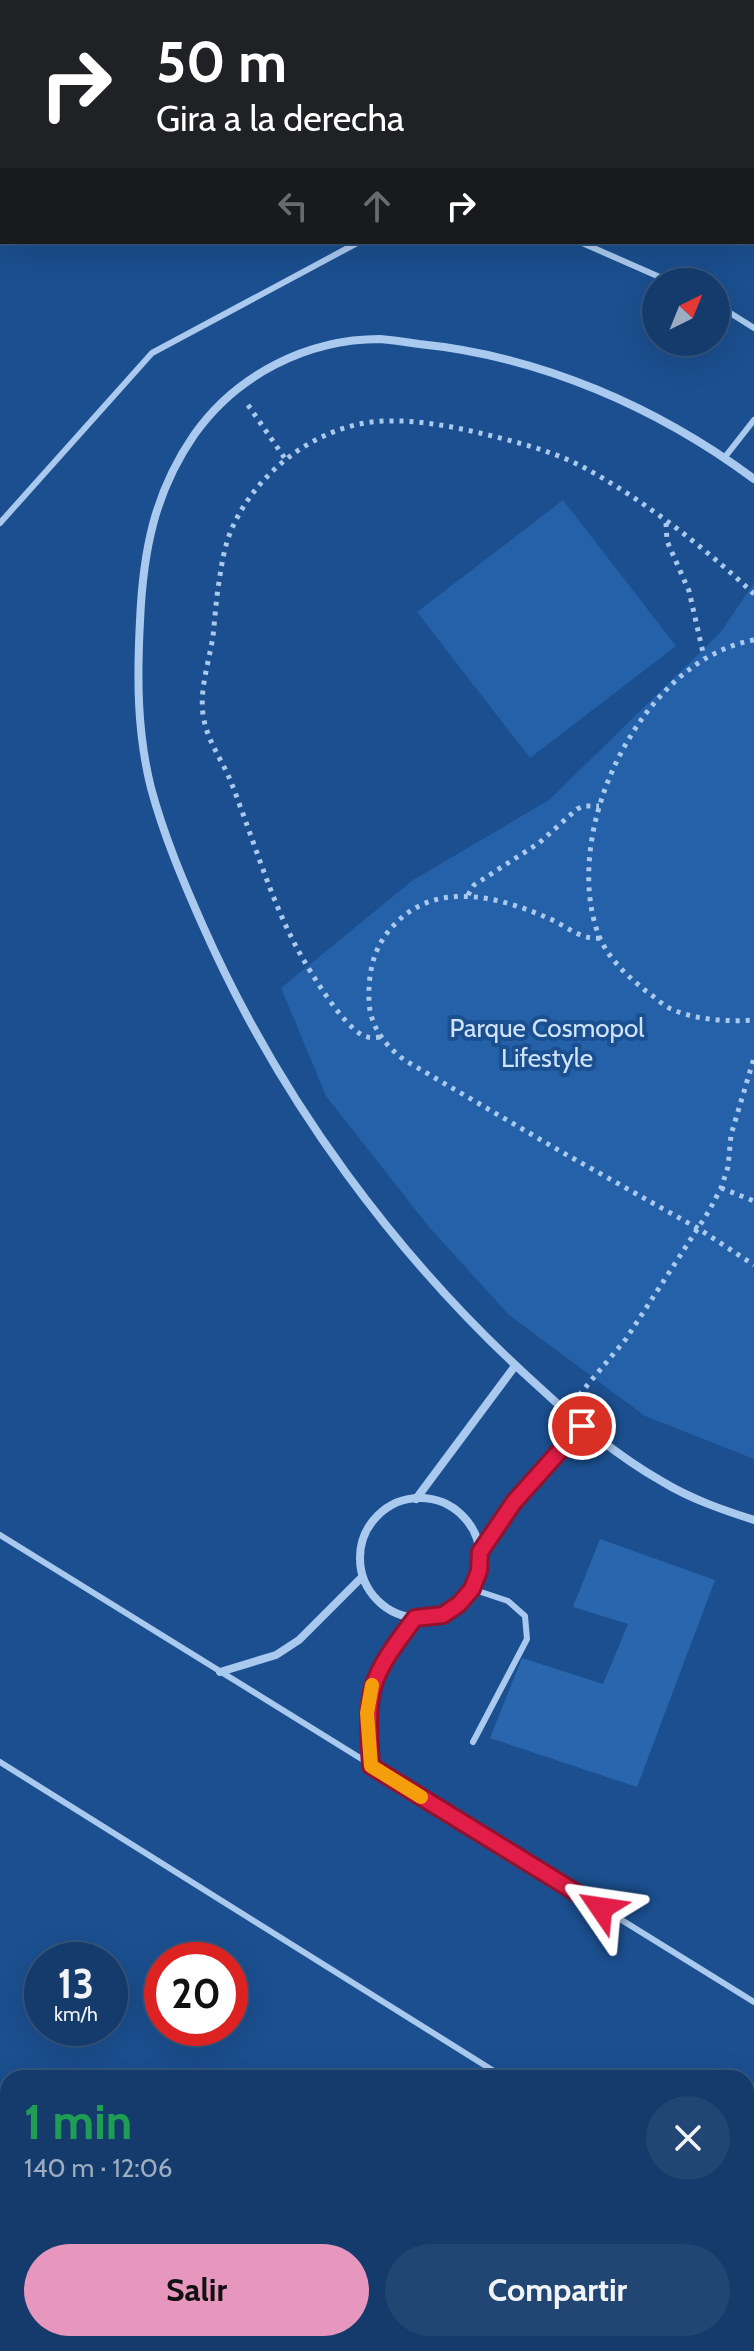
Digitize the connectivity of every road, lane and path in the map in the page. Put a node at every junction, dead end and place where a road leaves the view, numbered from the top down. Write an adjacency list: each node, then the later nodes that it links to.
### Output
1 (355, 244): 12 (lane)
2 (585, 244): 3 (lane)
3 (642, 269)
4 (730, 313): 5 (lane)
5 (754, 328)
6 (236, 389): 8 (street); 9 (path); 27 (street)
7 (754, 420): 8 (lane)
8 (725, 457): 10 (street)
9 (286, 460): 11 (path); 20 (path)
10 (754, 479)
11 (666, 522): 13 (path); 15 (path)
12 (0, 523)
13 (754, 594)
14 (754, 640): 15 (path)
15 (704, 657): 16 (path)
16 (599, 806): 17 (path); 18 (path)
17 (468, 895): 18 (path); 20 (path)
18 (600, 938): 19 (path)
19 (754, 1020)
20 (380, 1037): 25 (path)
21 (754, 1058): 22 (path)
22 (752, 1073): 23 (path)
23 (721, 1188): 24 (path); 25 (path)
24 (754, 1201)
25 (699, 1229): 26 (path); 28 (path)
26 (754, 1265)
27 (515, 1366): 28 (street); 30 (street)
28 (565, 1411): 29 (street)
29 (582, 1426): 31 (street); 33 (street)
30 (416, 1499): 33 (street); 34 (street)
31 (754, 1520)
32 (0, 1535): 37 (lane)
33 (480, 1552): 35 (street)
34 (362, 1577): 36 (street); 37 (street)
35 (472, 1589): 36 (street); 38 (lane)
36 (415, 1618): 40 (street)
37 (220, 1672): 40 (lane)
38 (473, 1742)
39 (0, 1762): 42 (lane)
40 (371, 1766): 41 (lane)
41 (754, 2002)
42 (492, 2070)

